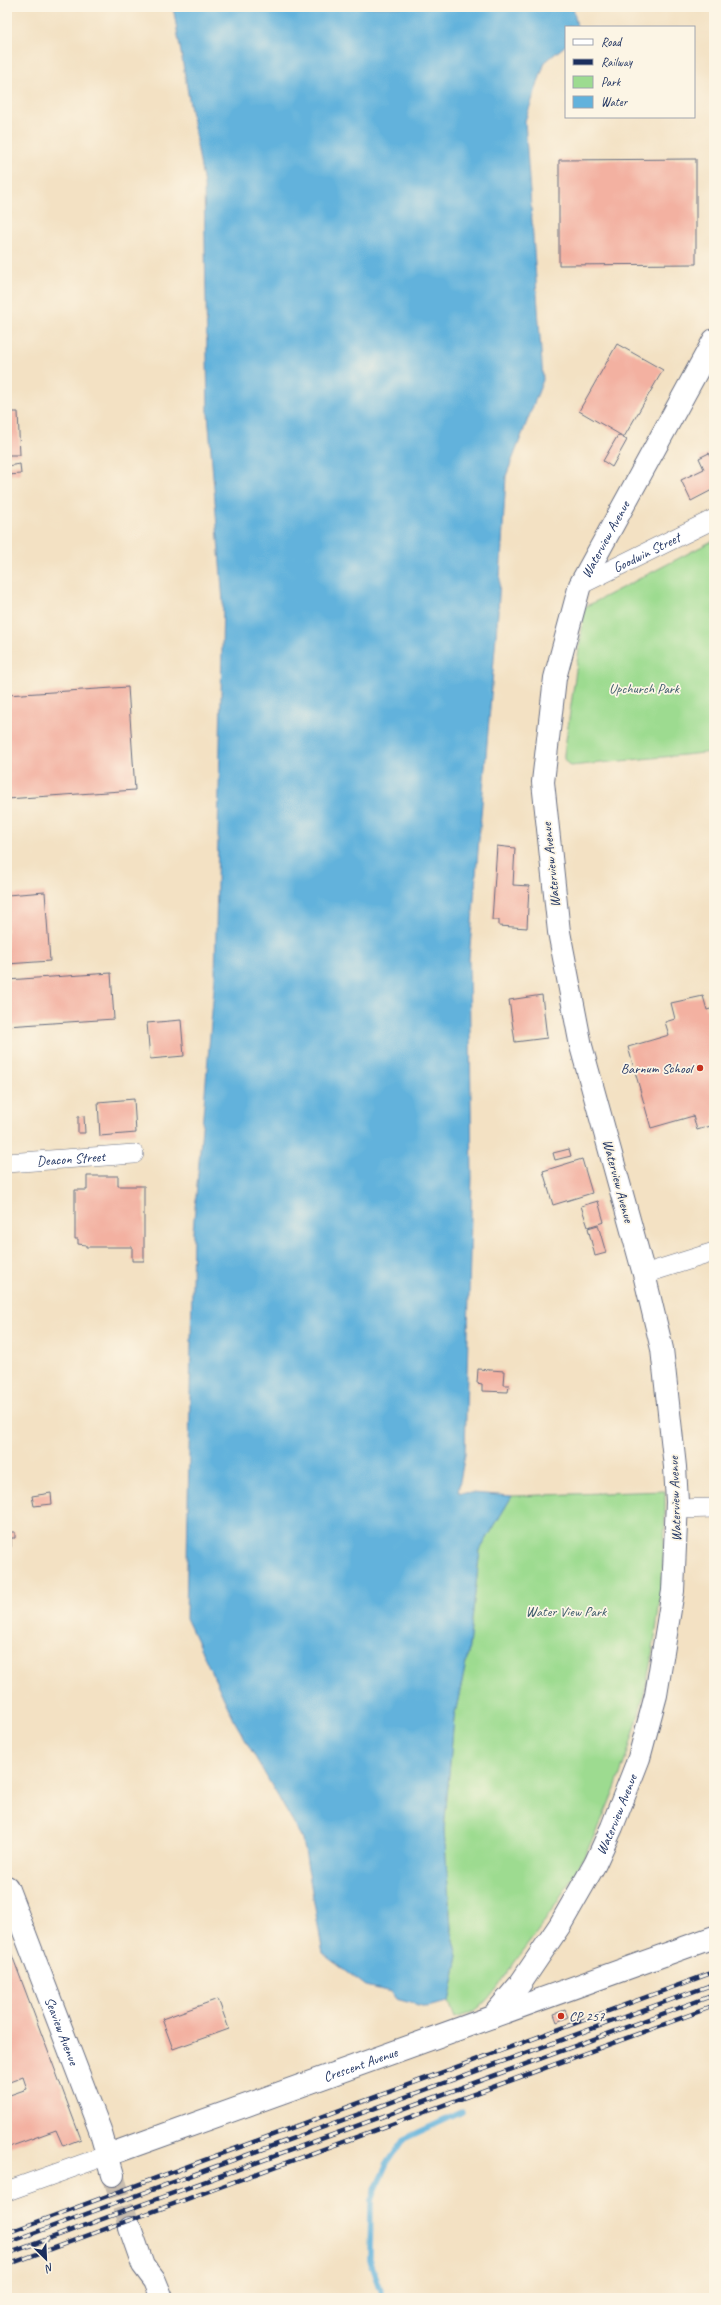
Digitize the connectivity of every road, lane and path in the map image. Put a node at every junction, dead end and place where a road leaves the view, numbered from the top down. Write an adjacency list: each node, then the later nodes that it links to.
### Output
1 (714, 340): 3 (street, Waterview Avenue)
2 (714, 519): 3 (street, Goodwin Street)
3 (580, 585): 7 (street, Waterview Avenue)
4 (134, 1154): 5 (street, Deacon Street)
5 (7, 1163)
6 (714, 1252): 7 (street)
7 (644, 1274): 9 (street, Waterview Avenue)
8 (714, 1508): 9 (street)
9 (677, 1509): 12 (street, Waterview Avenue)
10 (7, 1887): 13 (street, Seaview Avenue)
11 (714, 1937): 12 (street, Crescent Avenue)
12 (492, 2017): 13 (street, Crescent Avenue)
13 (110, 2165): 14 (street, Crescent Avenue)
14 (7, 2191)
15 (130, 2228): 16 (street)
16 (162, 2298)

